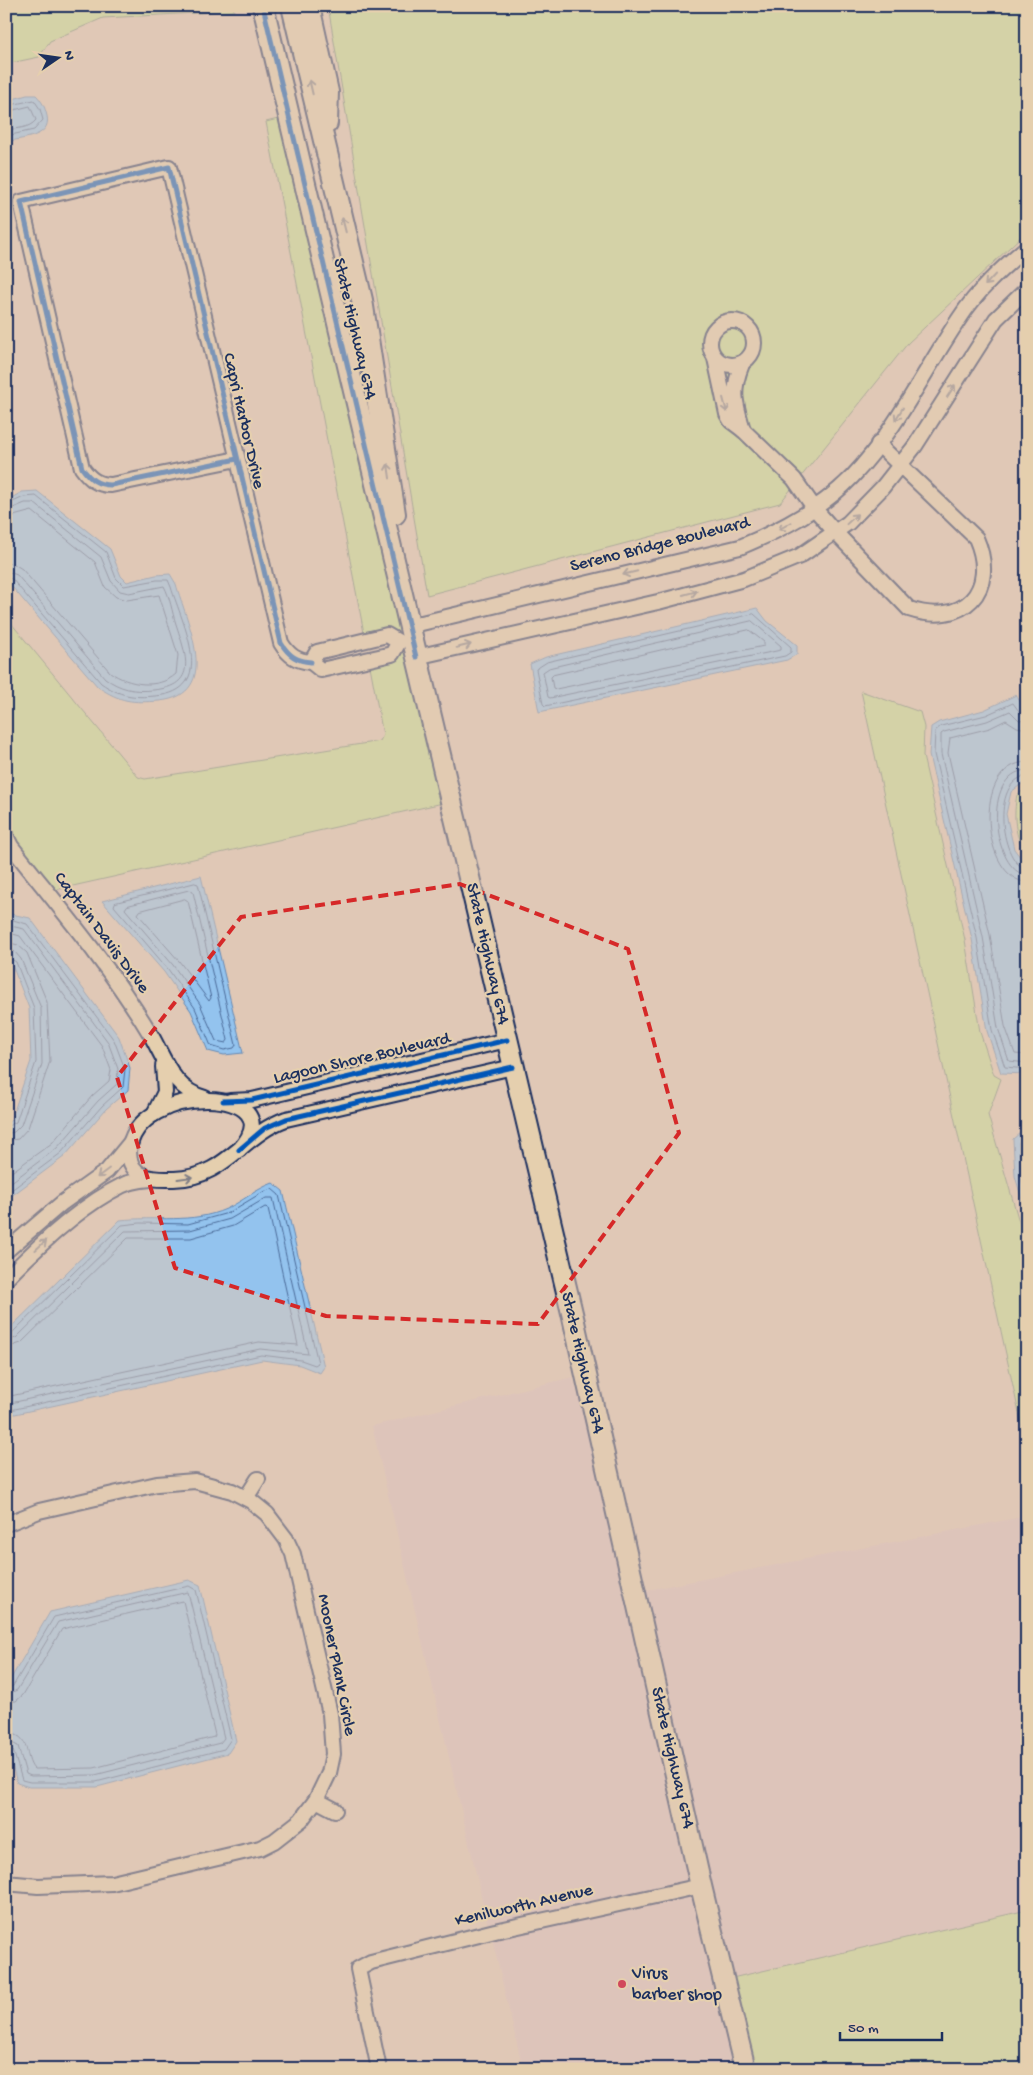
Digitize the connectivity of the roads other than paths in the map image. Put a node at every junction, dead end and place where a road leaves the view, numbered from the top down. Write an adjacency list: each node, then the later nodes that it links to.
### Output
1 (263, 6): 15 (main road, State Highway 674)
2 (292, 6): 4 (main road, State Highway 674, one-way to 2)
3 (309, 6): 4 (main road)
4 (326, 152): 15 (main road, State Highway 674, one-way to 4)
5 (1027, 248): 10 (street, Sereno Bridge Boulevard, one-way to 10)
6 (1027, 289): 12 (street, one-way to 6)
7 (715, 358): 8 (street); 8 (street); 9 (street, one-way to 9)
8 (742, 364): 9 (street)
9 (743, 430): 13 (street)
10 (878, 444): 12 (street); 13 (street, Sereno Bridge Boulevard)
11 (238, 459): 11 (street, Capri Harbor Drive); 16 (street, Capri Harbor Drive)
12 (901, 464): 14 (street, one-way to 12); 14 (street)
13 (815, 509): 14 (street); 15 (street, Sereno Bridge Boulevard, one-way to 15)
14 (835, 532): 15 (street, one-way to 14)
15 (409, 638): 16 (street); 16 (street, Capri Harbor Drive); 18 (main road, State Highway 674)
16 (311, 662)
17 (6, 836): 19 (street, Captain Davis Drive)
18 (507, 1040): 20 (main road, State Highway 674); 21 (street, Lagoon Shore Boulevard)
19 (161, 1055): 21 (street, Captain Davis Drive); 22 (street, Captain Davis Drive)
20 (513, 1067): 24 (street); 34 (main road, State Highway 674)
21 (218, 1100): 22 (street); 24 (street)
22 (151, 1118): 23 (street)
23 (134, 1136): 25 (street); 26 (street, one-way to 26)
24 (239, 1150): 25 (street, one-way to 24)
25 (156, 1179): 27 (street, one-way to 25)
26 (6, 1251)
27 (6, 1279)
28 (258, 1479): 29 (street)
29 (246, 1498): 30 (street, Mooner Plank Circle); 31 (street, Mooner Plank Circle)
30 (6, 1524)
31 (316, 1800): 32 (street); 33 (street, Mooner Plank Circle)
32 (335, 1810)
33 (6, 1883)
34 (701, 1886): 35 (street, Kenilworth Avenue); 36 (main road, State Highway 674)
35 (380, 2069)
36 (745, 2069)

